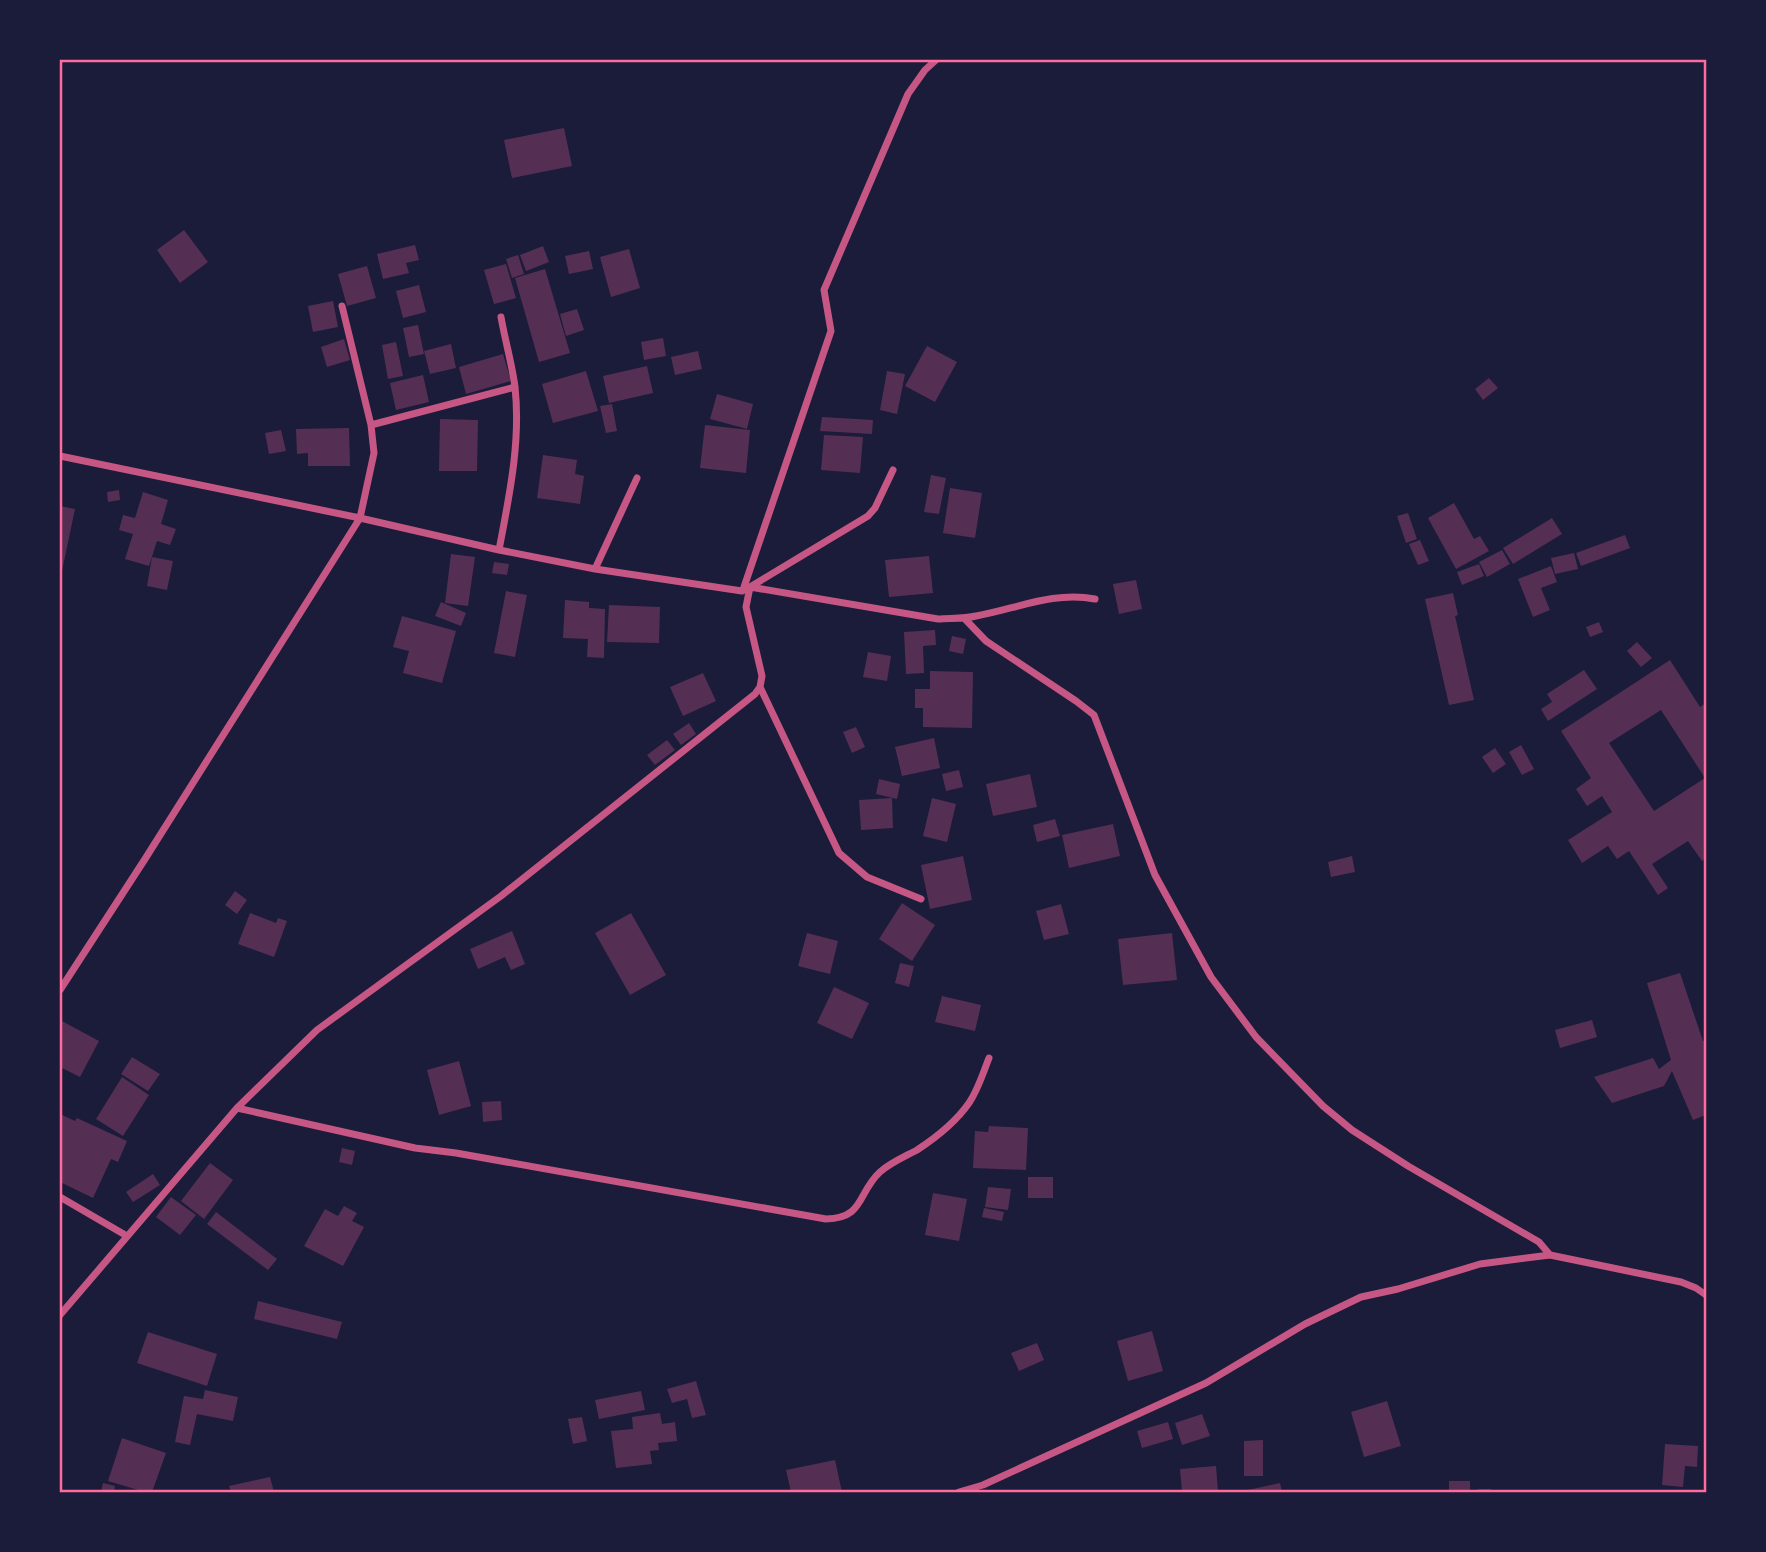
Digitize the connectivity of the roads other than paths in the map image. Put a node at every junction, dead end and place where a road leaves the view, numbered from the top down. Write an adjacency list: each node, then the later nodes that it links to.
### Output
1 (936, 60): 12 (street)
2 (342, 306): 5 (street)
3 (501, 317): 4 (street)
4 (515, 387): 5 (street); 10 (street)
5 (371, 425): 9 (street)
6 (60, 456): 9 (street)
7 (892, 470): 12 (street)
8 (636, 478): 11 (street)
9 (360, 518): 10 (street); 17 (street)
10 (499, 551): 11 (street)
11 (595, 569): 12 (street)
12 (746, 589): 14 (street); 15 (street)
13 (1095, 599): 14 (street)
14 (964, 618): 22 (street)
15 (760, 687): 16 (street); 19 (street)
16 (921, 899)
17 (60, 990)
18 (989, 1058): 19 (street)
19 (237, 1108): 21 (street)
20 (60, 1197): 21 (street)
21 (127, 1236): 24 (street)
22 (1549, 1255): 23 (street); 25 (street)
23 (1706, 1295)
24 (60, 1315)
25 (959, 1493)

